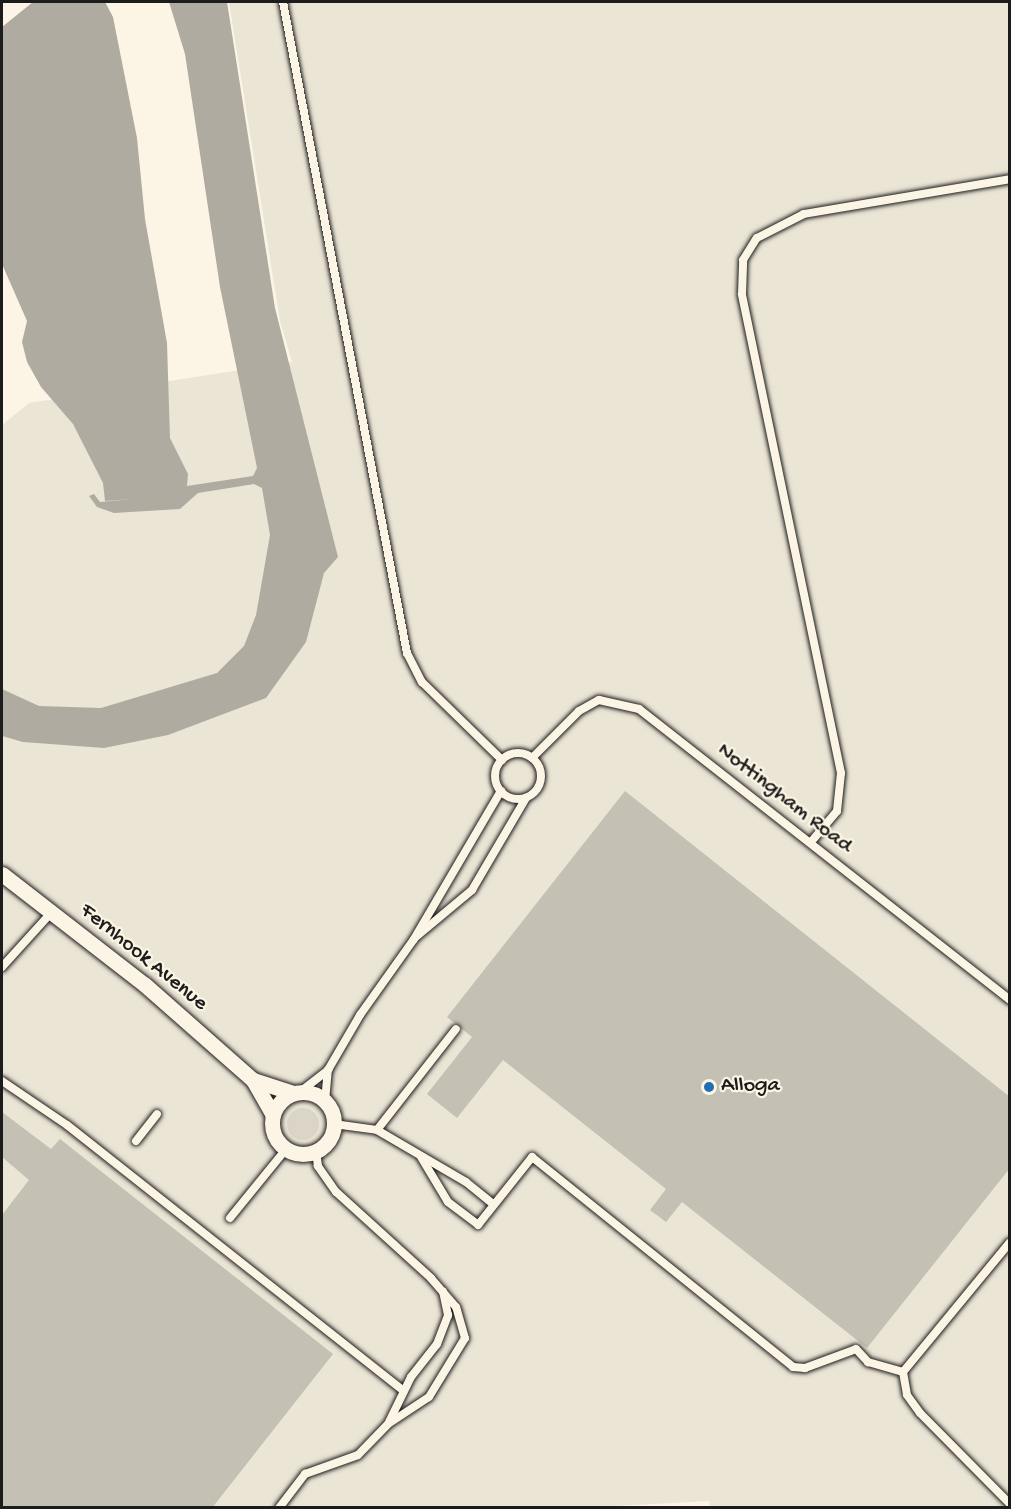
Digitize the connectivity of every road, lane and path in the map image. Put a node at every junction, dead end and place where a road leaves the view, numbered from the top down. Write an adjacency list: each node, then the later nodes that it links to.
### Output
1 (283, 2): 4 (lane)
2 (1010, 179): 7 (lane)
3 (532, 758): 4 (lane); 6 (lane); 7 (lane, Nottingham Road)
4 (502, 760): 5 (lane)
5 (501, 791): 6 (lane); 10 (lane)
6 (526, 798): 10 (lane)
7 (811, 842): 12 (lane, Nottingham Road)
8 (2, 874): 9 (street, Fernhook Avenue)
9 (51, 913): 11 (lane); 15 (street, Fernhook Avenue)
10 (414, 939): 14 (lane)
11 (2, 968)
12 (1010, 1000)
13 (456, 1029): 22 (lane)
14 (328, 1070): 17 (lane); 18 (lane)
15 (253, 1080): 17 (street, Fernhook Avenue); 20 (street, Fernhook Avenue)
16 (2, 1081): 32 (lane)
17 (297, 1093): 18 (street); 20 (street)
18 (325, 1102): 21 (street)
19 (157, 1114): 23 (lane)
20 (273, 1115): 24 (street)
21 (334, 1124): 22 (lane); 25 (street)
22 (377, 1130): 26 (lane)
23 (136, 1142)
24 (286, 1149): 25 (street); 28 (lane)
25 (316, 1151): 30 (lane)
26 (421, 1157): 27 (lane); 27 (lane)
27 (494, 1204): 31 (lane)
28 (230, 1218)
29 (1010, 1242): 31 (lane)
30 (442, 1291): 32 (lane); 33 (lane)
31 (903, 1372): 34 (lane)
32 (404, 1390): 33 (lane)
33 (388, 1424): 35 (lane)
34 (1010, 1504)
35 (279, 1508)

